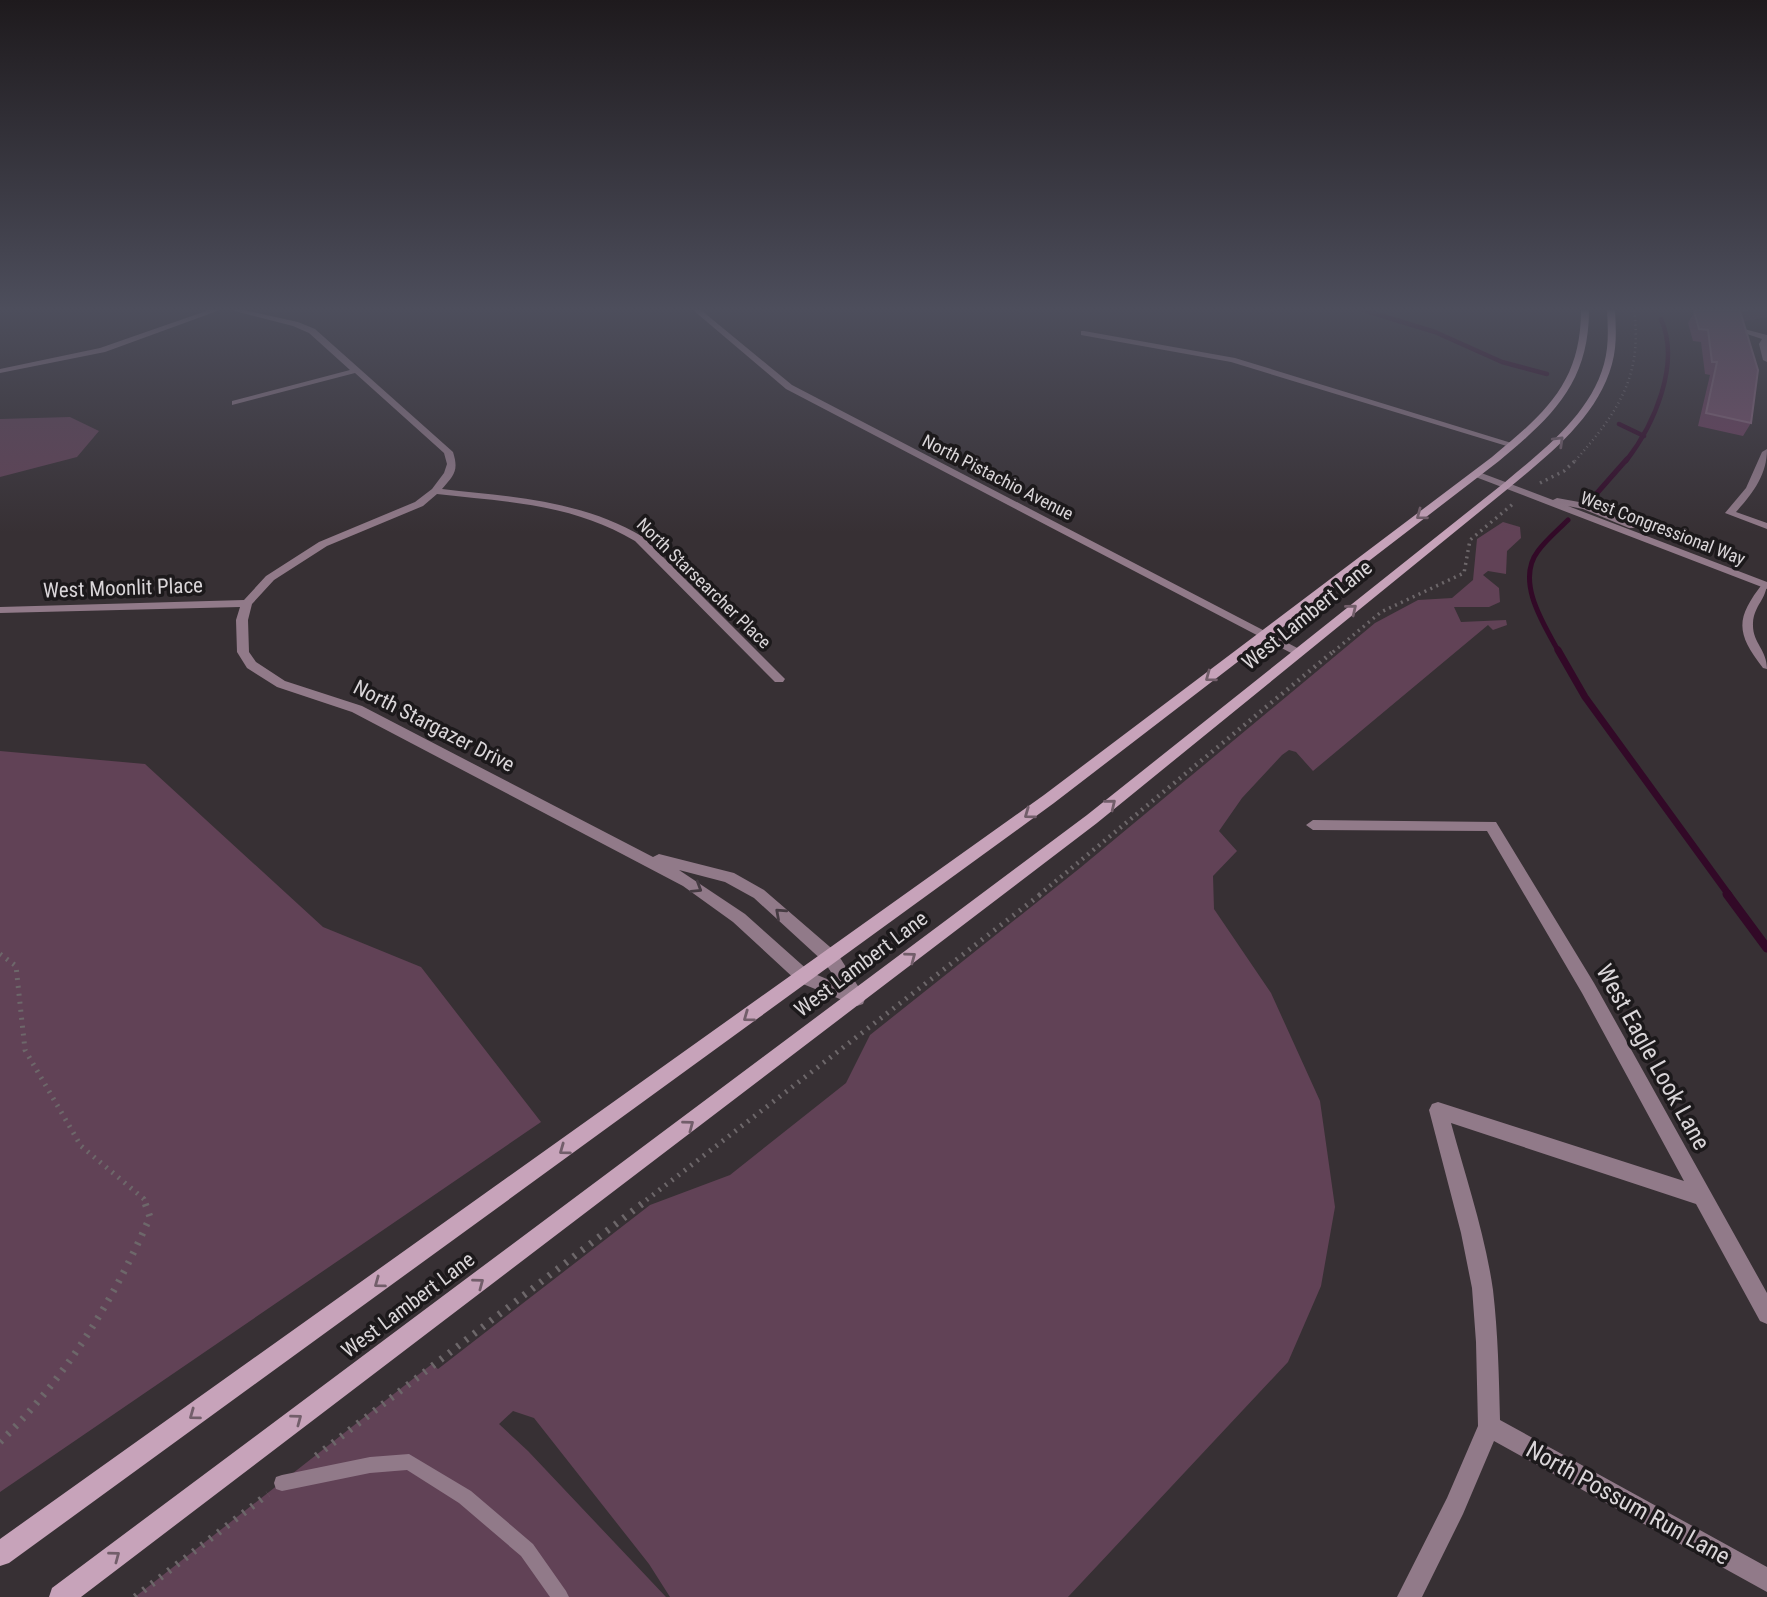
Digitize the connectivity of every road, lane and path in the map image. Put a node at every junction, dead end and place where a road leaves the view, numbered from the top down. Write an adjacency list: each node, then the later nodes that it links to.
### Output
1 (303, 385): 7 (street)
2 (374, 385): 12 (street)
3 (786, 385): 20 (street, North Pistachio Avenue)
4 (1314, 385): 8 (street)
5 (1567, 385): 8 (main road, West Lambert Lane)
6 (1601, 385): 11 (main road, West Lambert Lane, one-way to 6)
7 (234, 403)
8 (1513, 444): 10 (main road, West Lambert Lane)
9 (1767, 452): 15 (street)
10 (1476, 474): 11 (street, West Congressional Way); 20 (main road, West Lambert Lane, one-way to 20)
11 (1507, 485): 13 (street, West Congressional Way); 21 (main road, West Lambert Lane, one-way to 11)
12 (435, 491): 18 (street); 23 (street, North Starsearcher Place)
13 (1548, 500): 16 (street, West Congressional Way); 17 (street, West Congressional Way)
14 (1509, 507): 34 (path)
15 (1767, 526)
16 (1767, 576)
17 (1767, 586): 22 (street)
18 (247, 603): 19 (street, West Moonlit Place); 25 (street, North Stargazer Drive)
19 (0, 610)
20 (1265, 635): 21 (street, North Pistachio Avenue); 27 (main road, West Lambert Lane, one-way to 27)
21 (1299, 652): 29 (main road, West Lambert Lane, one-way to 21)
22 (1767, 665)
23 (779, 679)
24 (1313, 825): 30 (street, West Eagle Look Lane)
25 (637, 856): 27 (street, North Stargazer Drive, one-way to 25); 28 (street, North Stargazer Drive, one-way to 28)
26 (0, 954): 33 (path)
27 (831, 958): 28 (main road, West Lambert Lane); 29 (street, North Stargazer Drive)
28 (804, 977): 29 (street, North Stargazer Drive); 36 (main road, West Lambert Lane, one-way to 36)
29 (857, 999): 38 (main road, West Lambert Lane, one-way to 29)
30 (1700, 1196): 31 (street, West Eagle Look Lane); 32 (street)
31 (1767, 1314)
32 (1489, 1426): 37 (street, North Possum Run Lane); 41 (street)
33 (0, 1442)
34 (314, 1457)
35 (282, 1483): 39 (path); 40 (lane)
36 (0, 1554)
37 (1767, 1580)
38 (61, 1597)
39 (135, 1597)
40 (560, 1597)
41 (1409, 1597)

